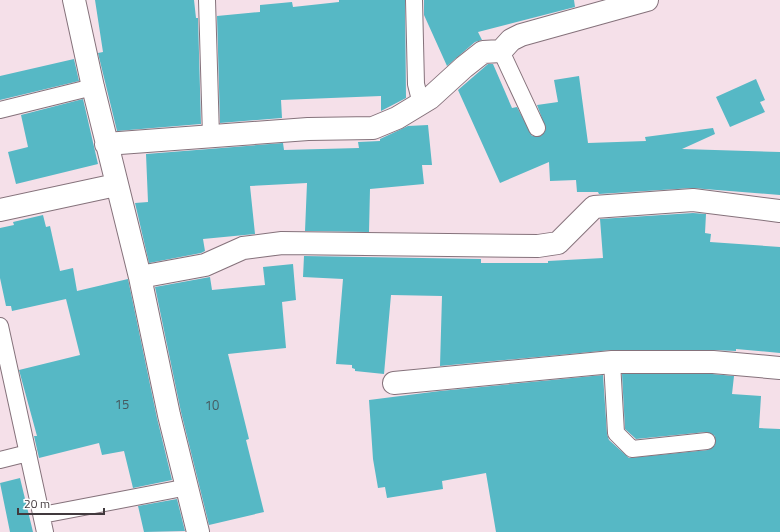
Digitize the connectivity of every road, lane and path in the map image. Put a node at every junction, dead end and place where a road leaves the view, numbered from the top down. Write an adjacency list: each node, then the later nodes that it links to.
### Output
1 (74, 0): 6 (street)
2 (207, 0): 10 (lane)
3 (414, 0): 7 (lane)
4 (647, 0): 5 (street)
5 (501, 51): 7 (street); 9 (lane)
6 (93, 87): 8 (lane); 11 (street)
7 (421, 104): 10 (street)
8 (0, 110)
9 (537, 128)
10 (211, 136): 11 (street)
11 (106, 144): 12 (street)
12 (116, 185): 13 (street); 15 (street)
13 (1, 206)
14 (780, 211): 15 (street)
15 (140, 277): 23 (street)
16 (0, 326): 21 (lane)
17 (612, 362): 18 (street); 19 (street); 20 (lane)
18 (780, 368)
19 (394, 383)
20 (707, 442)
21 (28, 453): 22 (lane); 24 (lane)
22 (0, 460)
23 (188, 487): 24 (lane); 26 (street)
24 (42, 515): 25 (lane)
25 (45, 532)
26 (198, 532)

